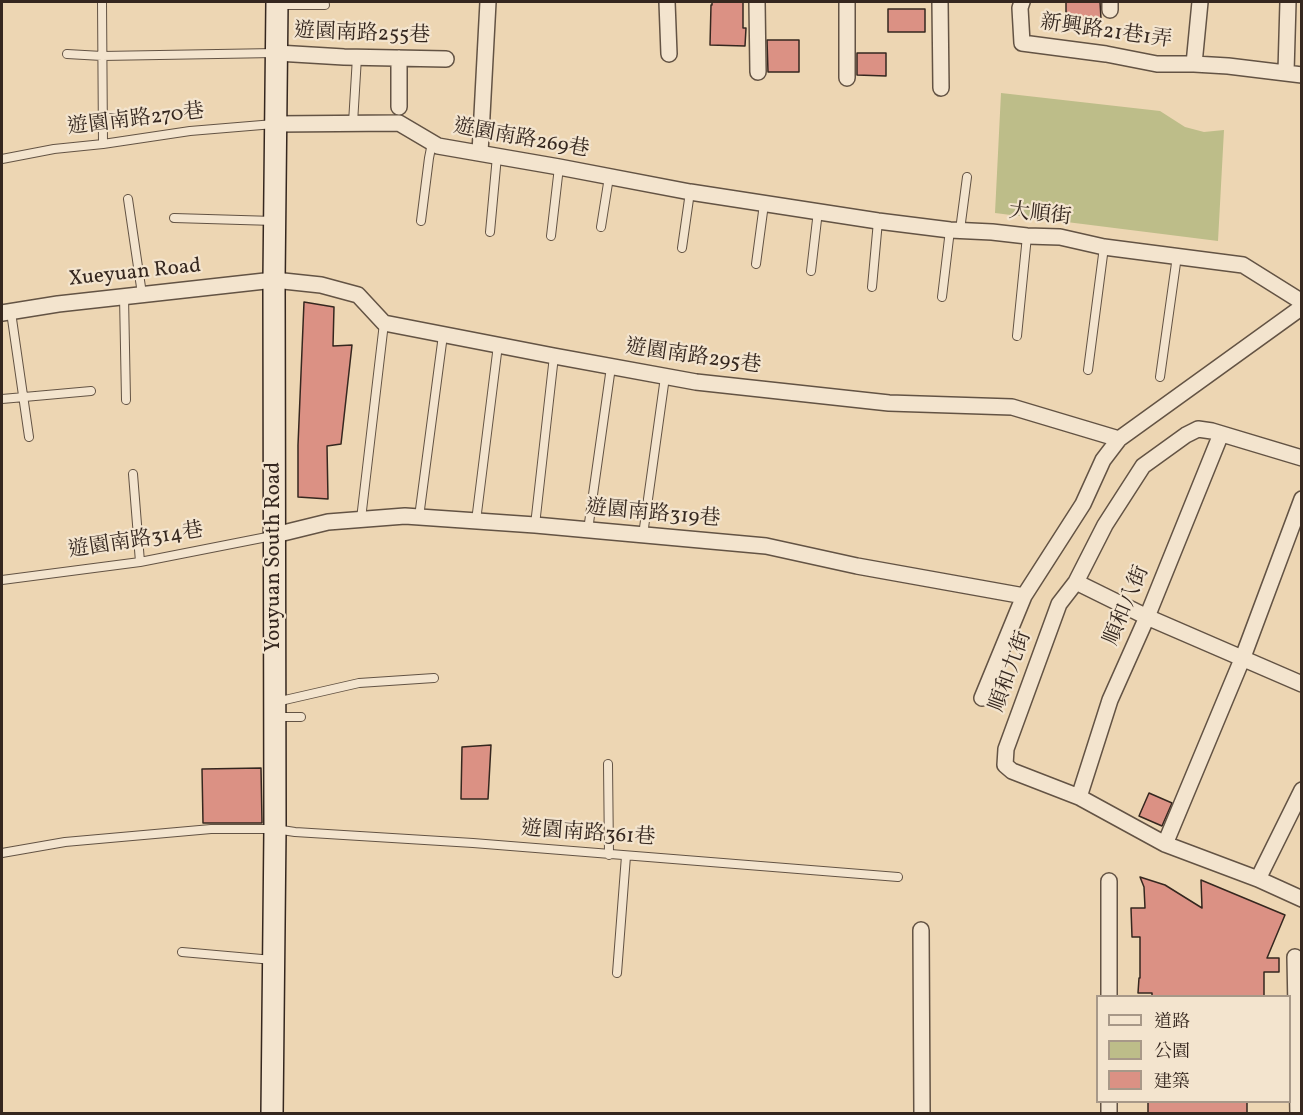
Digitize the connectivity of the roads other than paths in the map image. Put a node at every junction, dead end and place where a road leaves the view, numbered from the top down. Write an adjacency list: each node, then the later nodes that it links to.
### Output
1 (102, 2): 15 (lane)
2 (486, 2): 30 (street)
3 (667, 2): 14 (street)
4 (757, 2): 20 (street)
5 (847, 2): 23 (street)
6 (940, 2): 24 (street)
7 (1022, 2): 19 (street, 新興路21巷1弄)
8 (1200, 2): 19 (street, 新興路21巷1弄)
9 (1288, 2): 21 (street)
10 (277, 3): 11 (lane); 12 (street, Youyuan South Road)
11 (325, 5)
12 (276, 52): 15 (lane); 16 (street, 遊園南路255巷); 27 (street, Youyuan South Road)
13 (67, 54): 15 (lane)
14 (669, 54)
15 (102, 56): 29 (lane)
16 (357, 57): 17 (street, 遊園南路255巷); 26 (lane)
17 (399, 58): 18 (street, 遊園南路255巷); 25 (street)
18 (446, 59)
19 (1194, 64): 21 (street)
20 (758, 72)
21 (1286, 72): 22 (street)
22 (1302, 75)
23 (847, 78)
24 (941, 88)
25 (399, 107)
26 (353, 123): 27 (street, 遊園南路269巷); 28 (street, 遊園南路269巷)
27 (275, 124): 29 (lane, 遊園南路270巷); 41 (street, Youyuan South Road)
28 (432, 143): 30 (street, 遊園南路269巷); 43 (lane)
29 (104, 144): 32 (lane, 遊園南路270巷)
30 (480, 153): 31 (street, 遊園南路269巷)
31 (497, 156): 33 (street, 遊園南路269巷); 46 (lane)
32 (2, 159)
33 (559, 167): 34 (street, 遊園南路269巷); 47 (lane)
34 (609, 177): 36 (street, 遊園南路269巷); 44 (lane)
35 (967, 177): 45 (lane)
36 (690, 192): 38 (street, 遊園南路269巷); 50 (lane)
37 (128, 199): 56 (lane)
38 (764, 204): 39 (street, 大順街); 52 (lane)
39 (818, 211): 42 (street, 大順街); 53 (lane)
40 (174, 218): 41 (lane)
41 (275, 221): 54 (street, Youyuan South Road)
42 (878, 221): 45 (street, 大順街); 55 (lane)
43 (421, 222)
44 (601, 226)
45 (955, 230): 48 (street, 大順街); 58 (lane)
46 (490, 232)
47 (551, 236)
48 (1028, 236): 49 (street, 大順街); 64 (lane)
49 (1104, 247): 51 (street, 大順街); 68 (lane)
50 (682, 248)
51 (1177, 256): 59 (street, 大順街); 70 (lane)
52 (756, 264)
53 (811, 272)
54 (274, 280): 56 (street, Xueyuan Road); 62 (street); 86 (street, Youyuan South Road)
55 (872, 287)
56 (142, 294): 57 (street, Xueyuan Road)
57 (124, 296): 61 (street, Xueyuan Road); 74 (lane)
58 (942, 297)
59 (1302, 302)
60 (1302, 308): 77 (street)
61 (6, 312): 72 (lane)
62 (384, 323): 63 (street, 遊園南路295巷); 82 (lane)
63 (443, 335): 65 (street, 遊園南路295巷); 81 (lane)
64 (1017, 336)
65 (498, 345): 66 (street, 遊園南路295巷); 83 (lane)
66 (554, 356): 67 (street, 遊園南路295巷); 84 (lane)
67 (611, 367): 69 (street, 遊園南路295巷); 85 (lane)
68 (1088, 370)
69 (665, 377): 77 (street, 遊園南路295巷); 87 (lane)
70 (1160, 377)
71 (91, 391): 72 (lane)
72 (23, 396): 73 (lane); 76 (lane)
73 (2, 399)
74 (126, 400)
75 (1221, 434): 78 (street, 順和九街); 90 (street, 順和九街); 92 (street, 順和八街)
76 (29, 437)
77 (1119, 439): 91 (street)
78 (1302, 458)
79 (133, 474): 88 (lane)
80 (1302, 499): 93 (street)
81 (419, 517): 82 (street, 遊園南路319巷); 83 (street, 遊園南路319巷)
82 (362, 519): 86 (street, 遊園南路319巷)
83 (476, 521): 84 (street, 遊園南路319巷)
84 (535, 525): 85 (street, 遊園南路319巷)
85 (588, 530): 87 (street, 遊園南路319巷)
86 (275, 535): 88 (lane, 遊園南路314巷); 97 (street, Youyuan South Road)
87 (643, 535): 91 (street, 遊園南路319巷)
88 (140, 562): 89 (lane, 遊園南路314巷)
89 (2, 580)
90 (1076, 582): 92 (street); 101 (street, 順和九街)
91 (1024, 596): 96 (street)
92 (1147, 617): 93 (street); 101 (street, 順和八街)
93 (1243, 657): 95 (street); 103 (street)
94 (434, 678): 97 (lane)
95 (1302, 684)
96 (982, 698)
97 (275, 710): 98 (lane); 102 (street, Youyuan South Road)
98 (301, 717)
99 (608, 764): 105 (lane)
100 (1302, 790): 108 (street)
101 (1079, 797): 103 (street, 順和九街)
102 (275, 829): 104 (lane, 遊園南路361巷); 105 (lane, 遊園南路361巷); 114 (street, Youyuan South Road)
103 (1165, 844): 108 (street, 順和九街)
104 (2, 853)
105 (609, 855): 106 (lane, 遊園南路361巷)
106 (626, 856): 107 (lane, 遊園南路361巷); 115 (lane)
107 (898, 877)
108 (1258, 879): 110 (street, 順和九街)
109 (1109, 881): 116 (street)
110 (1302, 899)
111 (921, 930): 118 (street)
112 (182, 952): 114 (lane)
113 (1295, 957): 119 (street)
114 (273, 960): 117 (street, Youyuan South Road)
115 (617, 973)
116 (1109, 995)
117 (272, 1113)
118 (922, 1113)
119 (1298, 1113)

